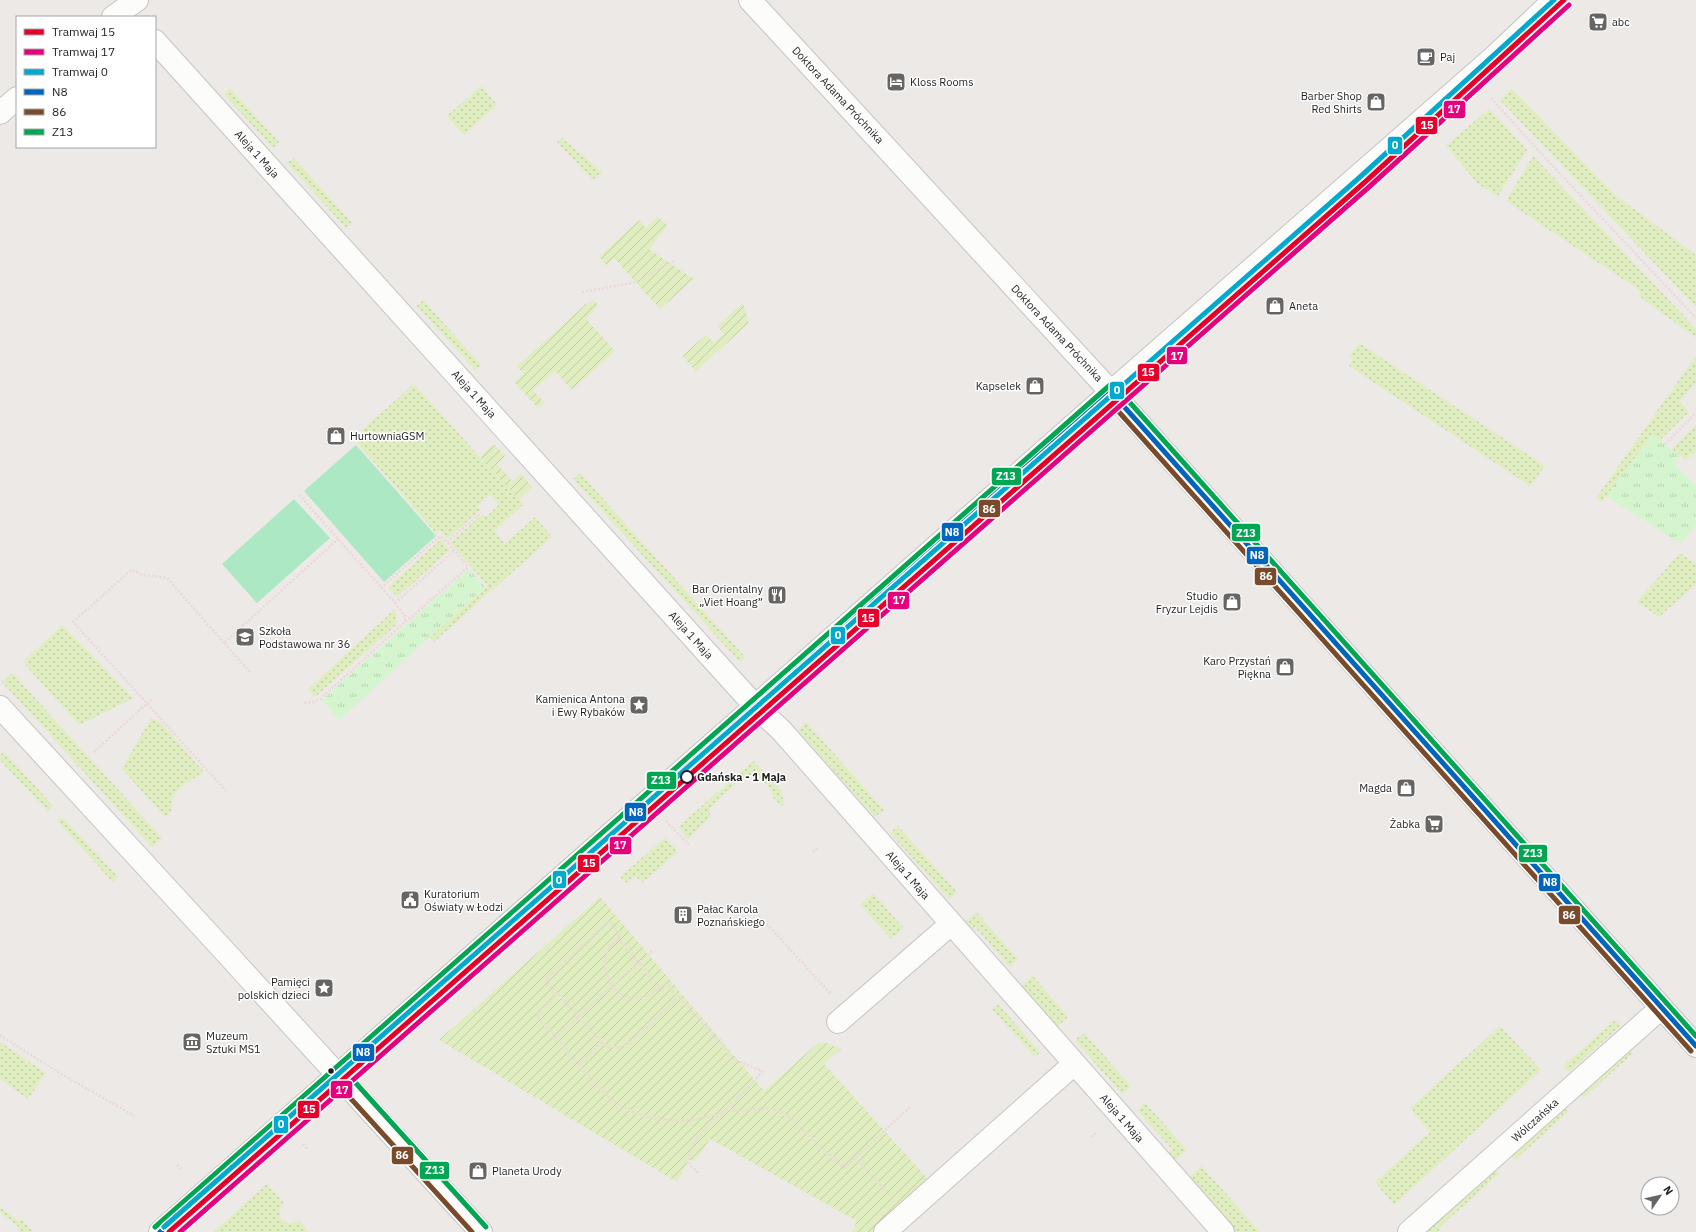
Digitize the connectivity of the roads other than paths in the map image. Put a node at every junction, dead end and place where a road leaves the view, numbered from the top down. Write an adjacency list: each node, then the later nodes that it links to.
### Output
1 (750, 0): 6 (street, Doktora Adama Próchnika)
2 (1554, 0): 6 (street)
3 (156, 42): 7 (street, Aleja 1 Maja)
4 (16, 99): 5 (street)
5 (0, 113)
6 (1111, 392): 7 (street); 10 (street, Doktora Adama Próchnika)
7 (755, 706): 9 (street, Aleja 1 Maja); 14 (street)
8 (0, 707): 14 (street)
9 (951, 924): 11 (street); 13 (street, Aleja 1 Maja)
10 (1661, 1008): 12 (street, Doktora Adama Próchnika); 19 (street, Wólczańska)
11 (838, 1022)
12 (1696, 1046)
13 (1074, 1064): 17 (street); 18 (street, Aleja 1 Maja)
14 (338, 1074): 15 (street); 16 (street)
15 (160, 1232)
16 (481, 1232)
17 (885, 1232)
18 (1223, 1232)
19 (1409, 1232)

